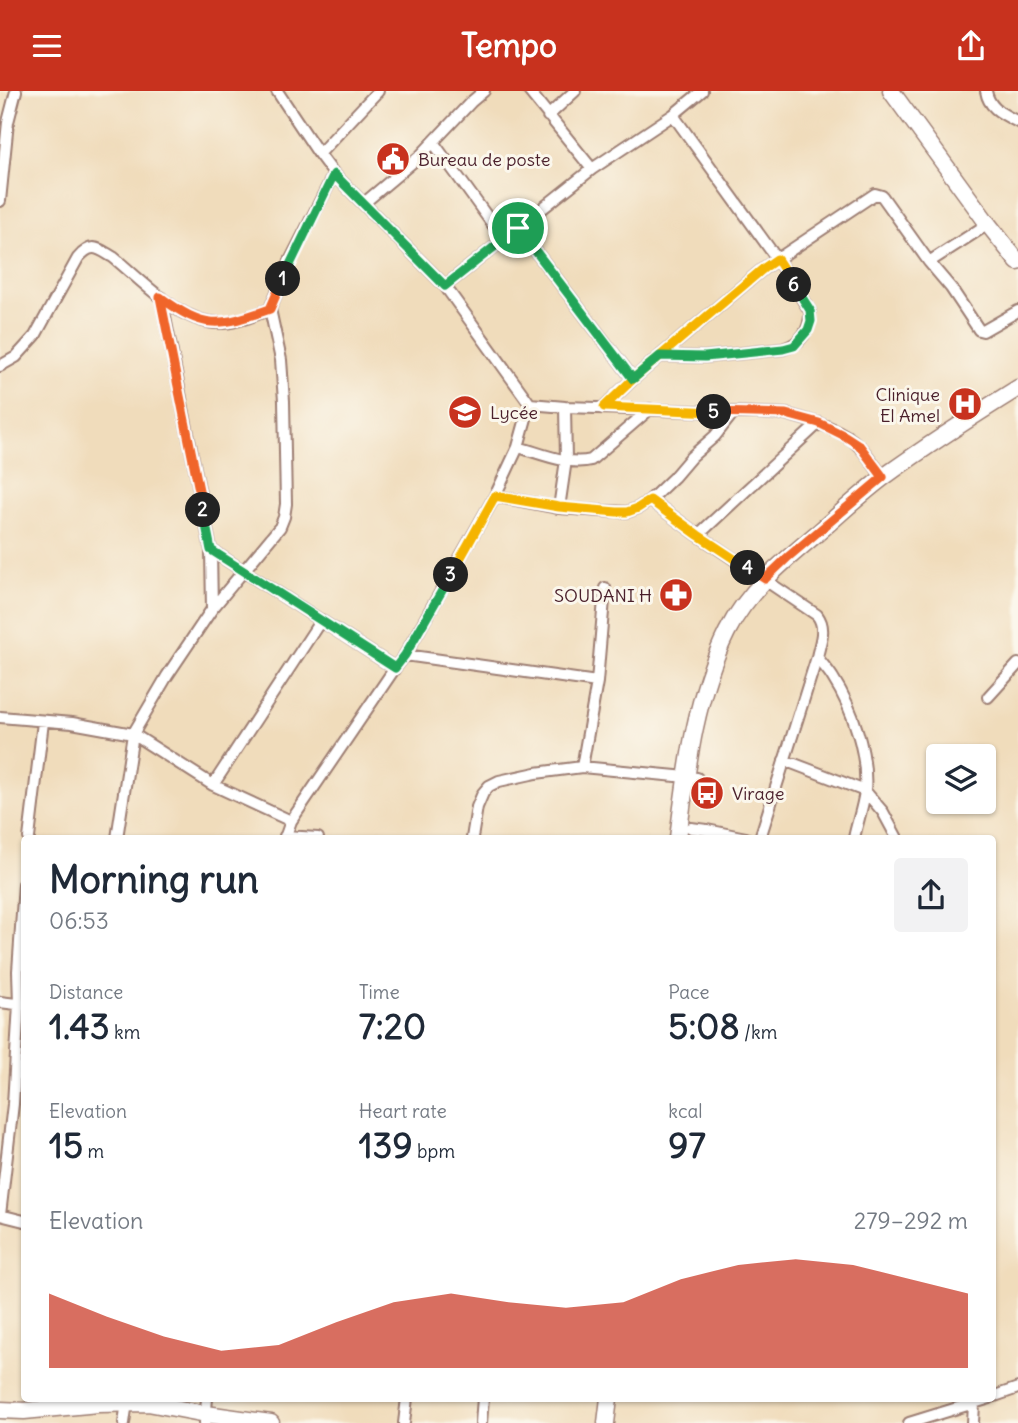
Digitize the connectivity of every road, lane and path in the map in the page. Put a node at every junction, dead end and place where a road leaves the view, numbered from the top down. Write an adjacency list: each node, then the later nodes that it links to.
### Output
1 (16, 91): 17 (street)
2 (277, 91): 14 (street)
3 (378, 91): 14 (street)
4 (484, 91): 13 (street)
5 (530, 91): 10 (street)
6 (575, 91): 10 (street)
7 (702, 91): 11 (street)
8 (891, 91): 19 (main road)
9 (986, 91): 12 (street)
10 (548, 115): 15 (street)
11 (673, 115): 15 (street); 22 (street)
12 (1018, 122)
13 (433, 142): 18 (street); 21 (street)
14 (318, 154): 16 (street)
15 (592, 169): 20 (street)
16 (334, 174): 18 (street); 27 (street)
17 (0, 201)
18 (364, 203): 25 (street)
19 (988, 224): 23 (street); 24 (main road)
20 (518, 228): 21 (street); 31 (street)
21 (503, 240): 25 (street)
22 (777, 259): 23 (street); 29 (street); 29 (street)
23 (929, 262): 28 (street)
24 (1018, 262)
25 (445, 286): 33 (street)
26 (160, 297): 27 (street); 30 (street); 46 (street)
27 (270, 309): 47 (street)
28 (1018, 311)
29 (660, 356): 31 (street)
30 (0, 366)
31 (633, 379): 35 (street)
32 (1018, 388): 41 (main road)
33 (530, 404): 34 (street); 39 (street)
34 (565, 407): 35 (street); 40 (street)
35 (604, 407): 36 (street)
36 (650, 409): 37 (street); 40 (street)
37 (733, 413): 38 (street); 43 (street)
38 (819, 423): 41 (street); 45 (street)
39 (518, 447): 40 (street); 42 (street)
40 (566, 460): 44 (street)
41 (883, 477): 48 (main road)
42 (495, 496): 44 (street); 52 (street)
43 (650, 500): 44 (street); 45 (street)
44 (559, 507)
45 (698, 535): 48 (street)
46 (211, 550): 47 (street); 50 (street)
47 (243, 571): 50 (street); 51 (street)
48 (761, 585): 53 (street); 63 (main road)
49 (605, 588): 56 (street)
50 (212, 609): 60 (street)
51 (321, 621): 55 (street); 64 (street)
52 (405, 655): 55 (street); 56 (street)
53 (817, 657): 61 (street); 65 (street)
54 (1018, 664): 57 (street)
55 (395, 668): 66 (street)
56 (597, 682): 62 (street)
57 (988, 697)
58 (0, 717): 59 (street)
59 (43, 722): 60 (street); 67 (street)
60 (132, 734): 64 (street); 68 (street)
61 (784, 760): 65 (street); 73 (street)
62 (582, 767): 63 (street); 70 (street)
63 (691, 778): 71 (main road)
64 (213, 785): 66 (street)
65 (865, 791): 74 (street); 75 (street)
66 (291, 821): 69 (street)
67 (29, 835)
68 (117, 835)
69 (286, 835)
70 (472, 835)
71 (686, 835): 72 (street)
72 (731, 835)
73 (761, 835)
74 (855, 835)
75 (895, 835)
76 (21, 928): 77 (street)
77 (21, 996)
78 (0, 1002): 79 (street)
79 (21, 1004)
80 (21, 1015): 81 (street)
81 (0, 1215): 82 (street)
82 (21, 1220)
83 (1018, 1388): 84 (street)
84 (996, 1396)
85 (127, 1402): 92 (main road); 93 (main road); 95 (street)
86 (407, 1402): 97 (street)
87 (483, 1402): 98 (street)
88 (609, 1402): 99 (main road)
89 (618, 1402): 100 (main road)
90 (980, 1402): 91 (street)
91 (974, 1404): 94 (street); 101 (street)
92 (0, 1411)
93 (206, 1412): 96 (main road)
94 (915, 1422)
95 (124, 1423)
96 (271, 1423)
97 (404, 1423)
98 (481, 1423)
99 (606, 1423)
100 (616, 1423)
101 (973, 1423)

